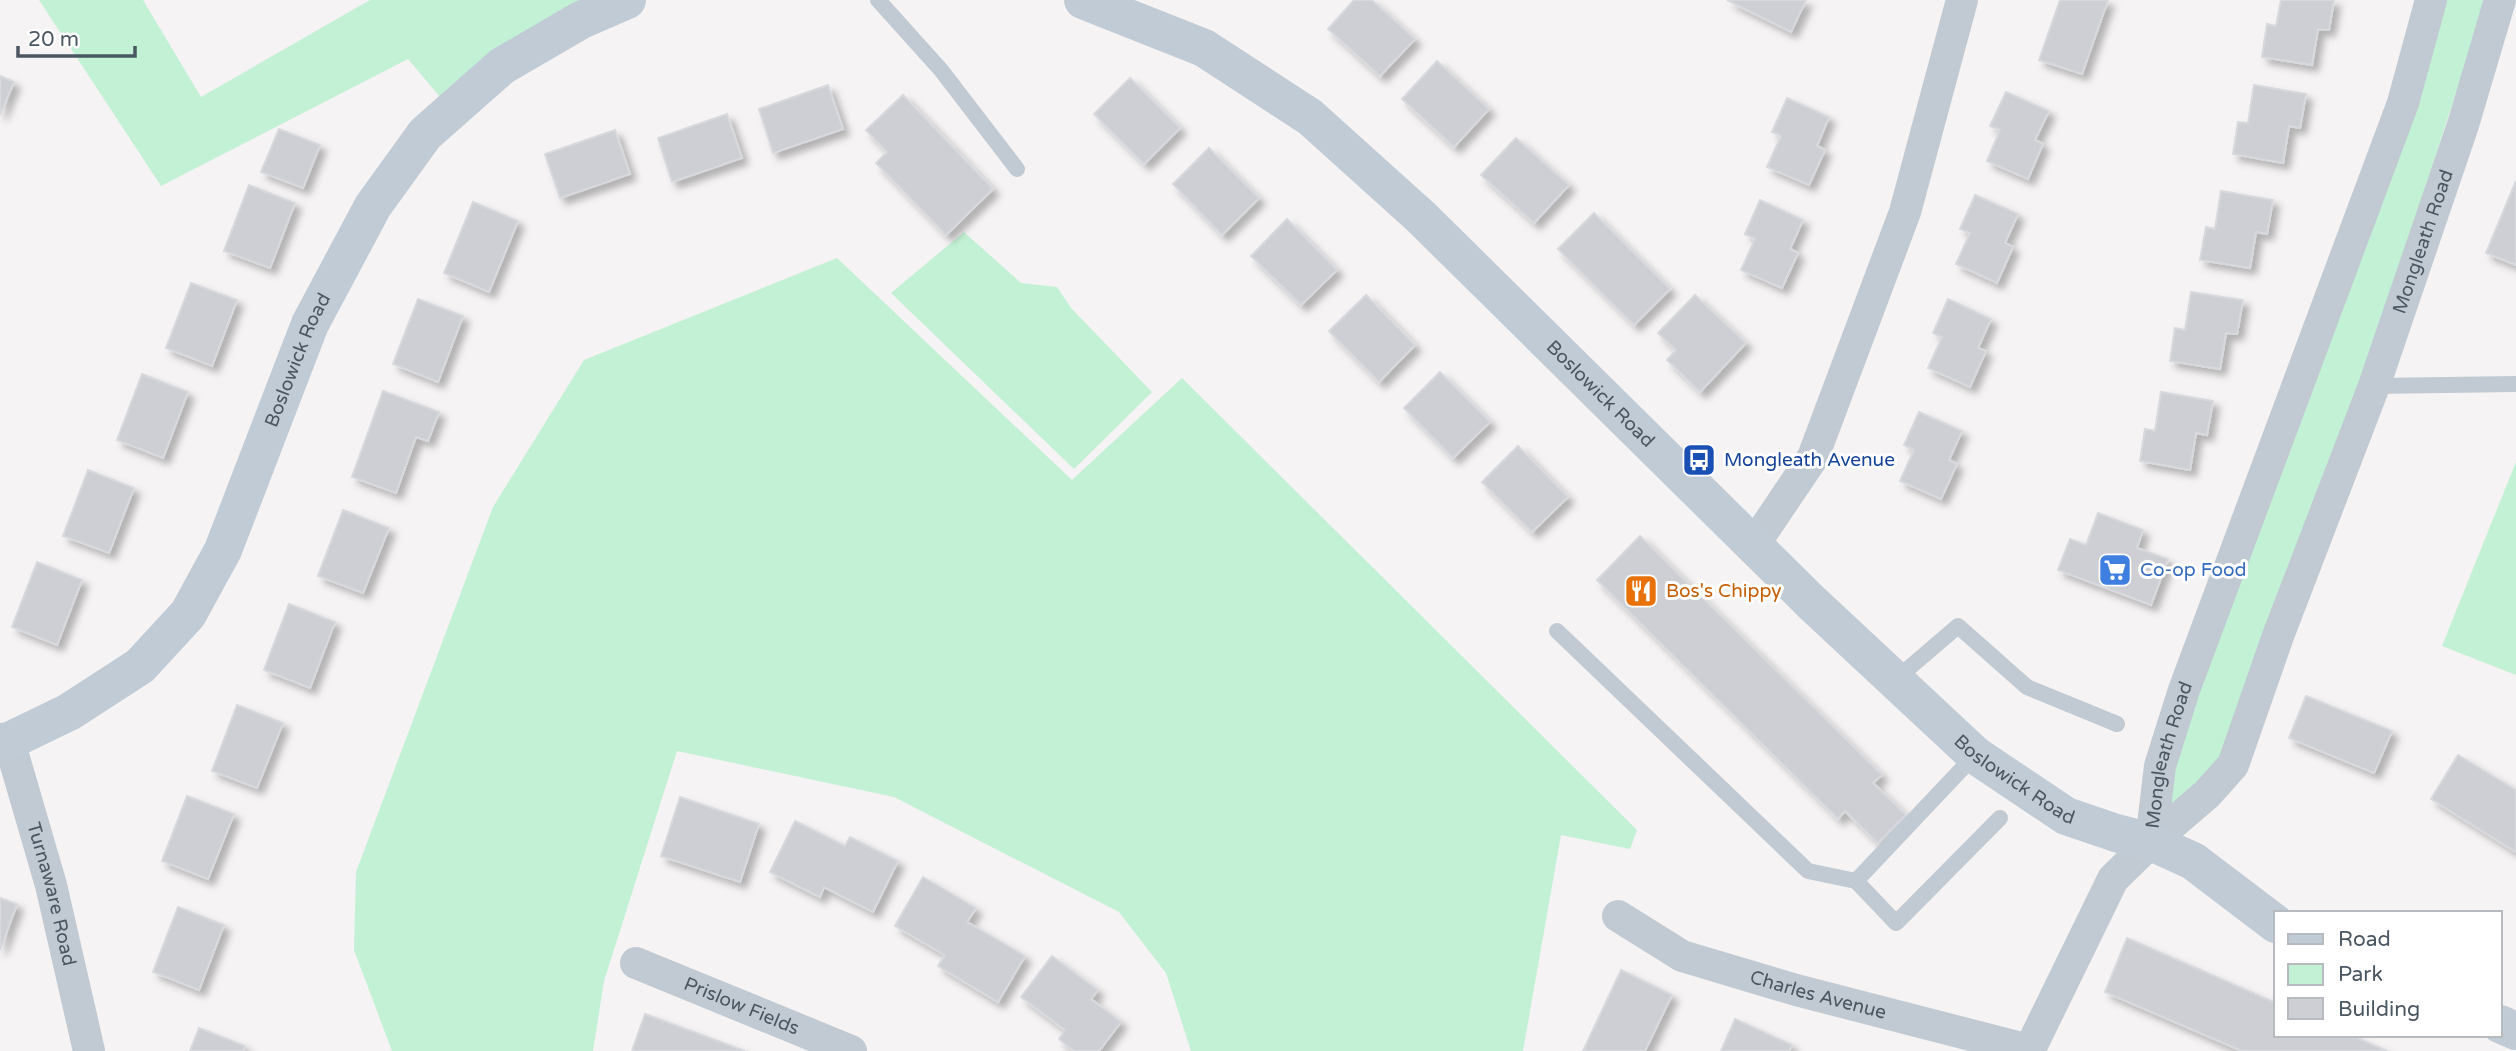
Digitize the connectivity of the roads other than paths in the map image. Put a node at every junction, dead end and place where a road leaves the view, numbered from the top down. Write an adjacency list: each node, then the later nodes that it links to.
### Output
1 (627, 0): 14 (street, Boslowick Road)
2 (878, 0): 7 (lane)
3 (1083, 0): 10 (street, Boslowick Road)
4 (1962, 0): 10 (street)
5 (2431, 0): 17 (street, Mongleath Road)
6 (2500, 0): 9 (street, Mongleath Road)
7 (1017, 169)
8 (2516, 384): 9 (lane)
9 (2374, 386): 17 (street, Mongleath Road)
10 (1753, 546): 12 (street, Boslowick Road)
11 (1557, 631): 18 (lane)
12 (1895, 680): 13 (lane); 15 (street, Boslowick Road)
13 (2117, 724)
14 (4, 741): 23 (street, Turnaware Road)
15 (1975, 755): 17 (street, Boslowick Road); 18 (lane)
16 (2000, 818): 18 (lane)
17 (2151, 842): 20 (street, Boslowick Road); 24 (street)
18 (1856, 881)
19 (1618, 916): 24 (street, Charles Avenue)
20 (2274, 922)
21 (636, 963): 22 (street, Prislow Fields)
22 (848, 1050)
23 (89, 1051)
24 (2029, 1051)

